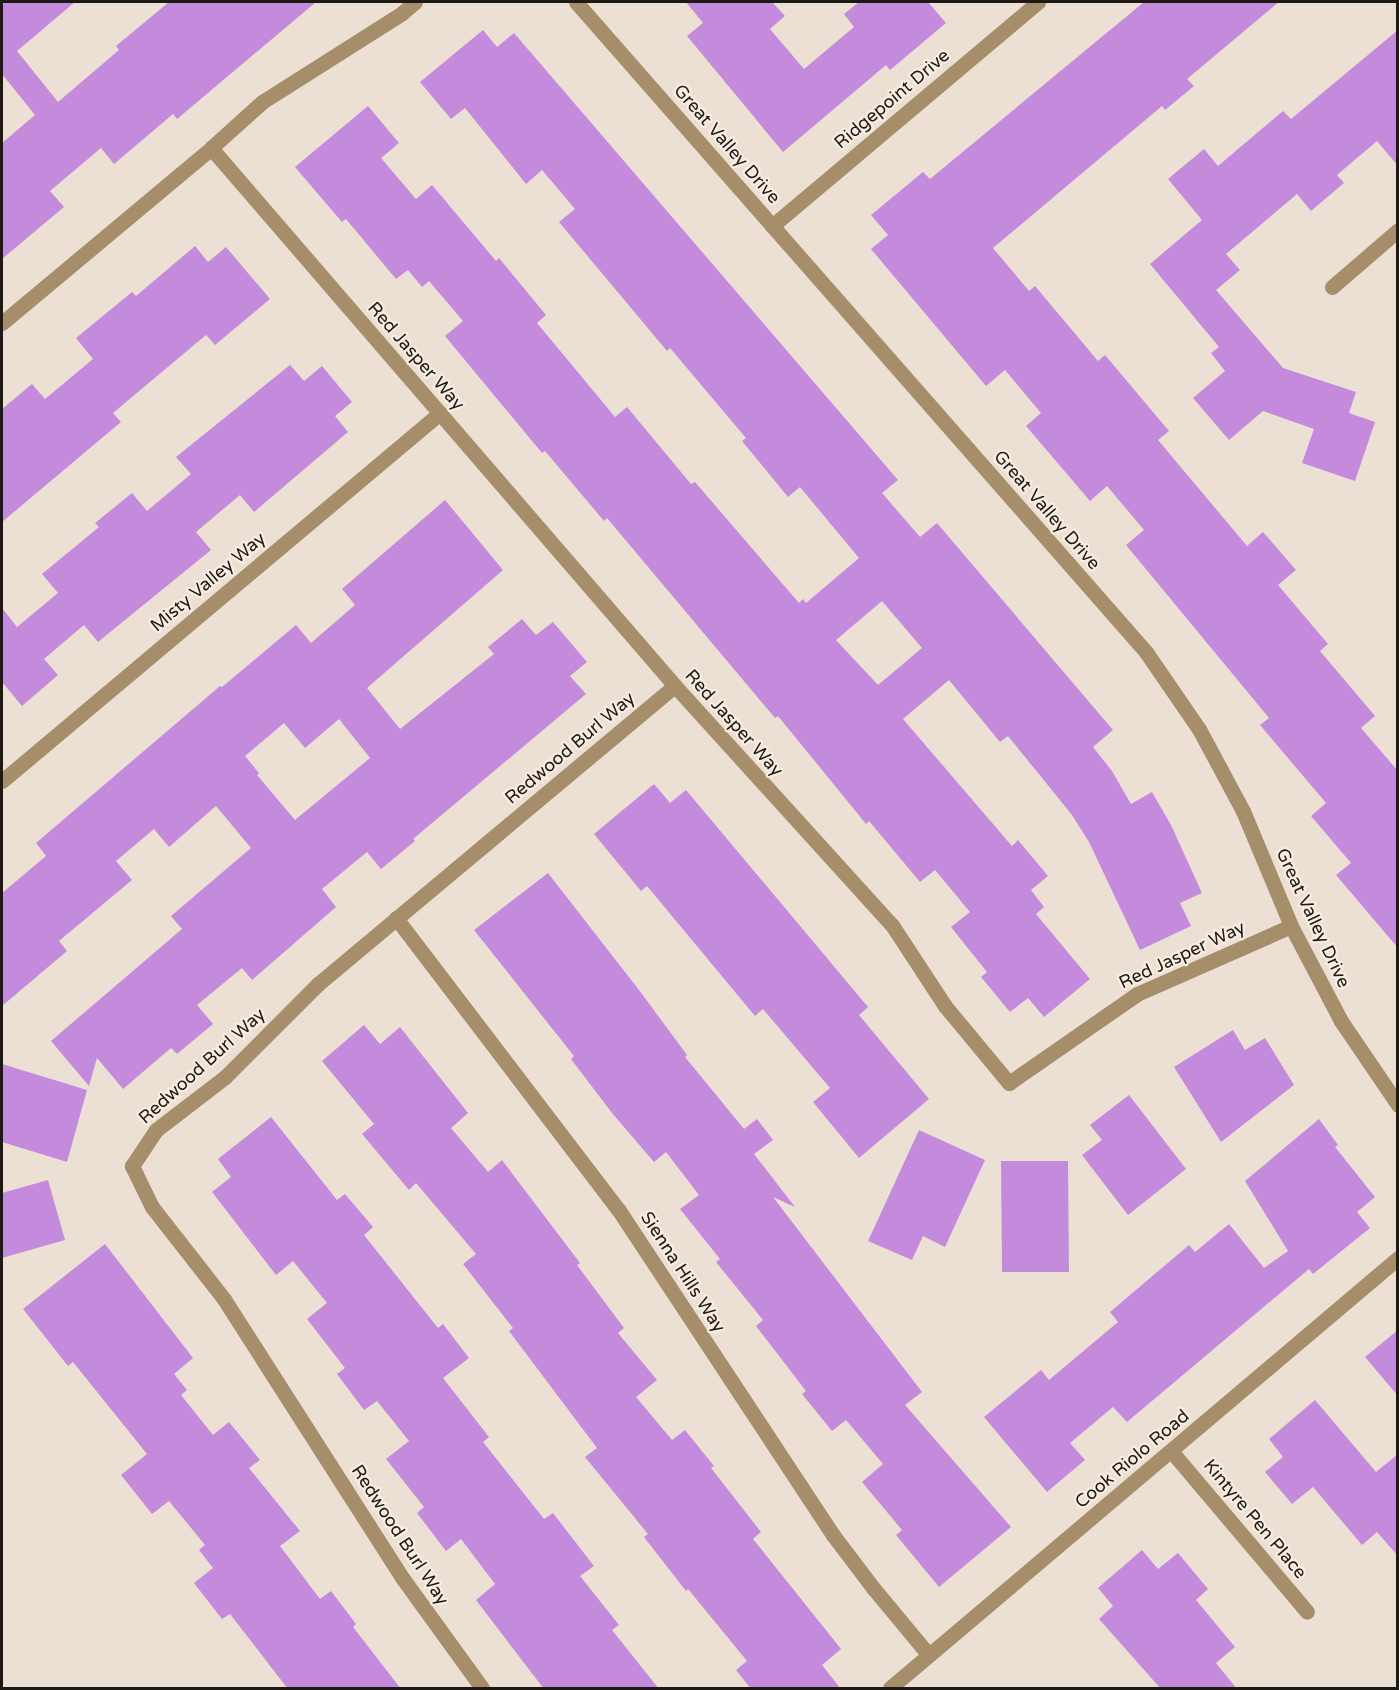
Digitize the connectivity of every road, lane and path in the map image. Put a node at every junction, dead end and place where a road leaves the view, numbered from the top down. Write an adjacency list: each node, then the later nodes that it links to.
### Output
1 (415, 2): 4 (street)
2 (576, 2): 5 (street, Great Valley Drive)
3 (1038, 2): 5 (street, Ridgepoint Drive)
4 (211, 148): 8 (street); 9 (street, Red Jasper Way)
5 (772, 226): 13 (street, Great Valley Drive)
6 (1398, 230): 7 (street)
7 (1332, 287)
8 (2, 322)
9 (440, 413): 10 (street, Red Jasper Way); 11 (street, Misty Valley Way)
10 (675, 686): 12 (street, Redwood Burl Way); 13 (street, Red Jasper Way)
11 (2, 781)
12 (396, 918): 18 (street, Sienna Hills Way); 19 (street, Redwood Burl Way)
13 (1291, 926): 14 (street, Great Valley Drive)
14 (1398, 1105)
15 (1398, 1258): 16 (street, Cook Riolo Road)
16 (1172, 1452): 17 (street, Kintyre Pen Place); 18 (street, Cook Riolo Road)
17 (1307, 1612)
18 (928, 1654): 20 (street, Cook Riolo Road)
19 (482, 1689)
20 (890, 1689)

